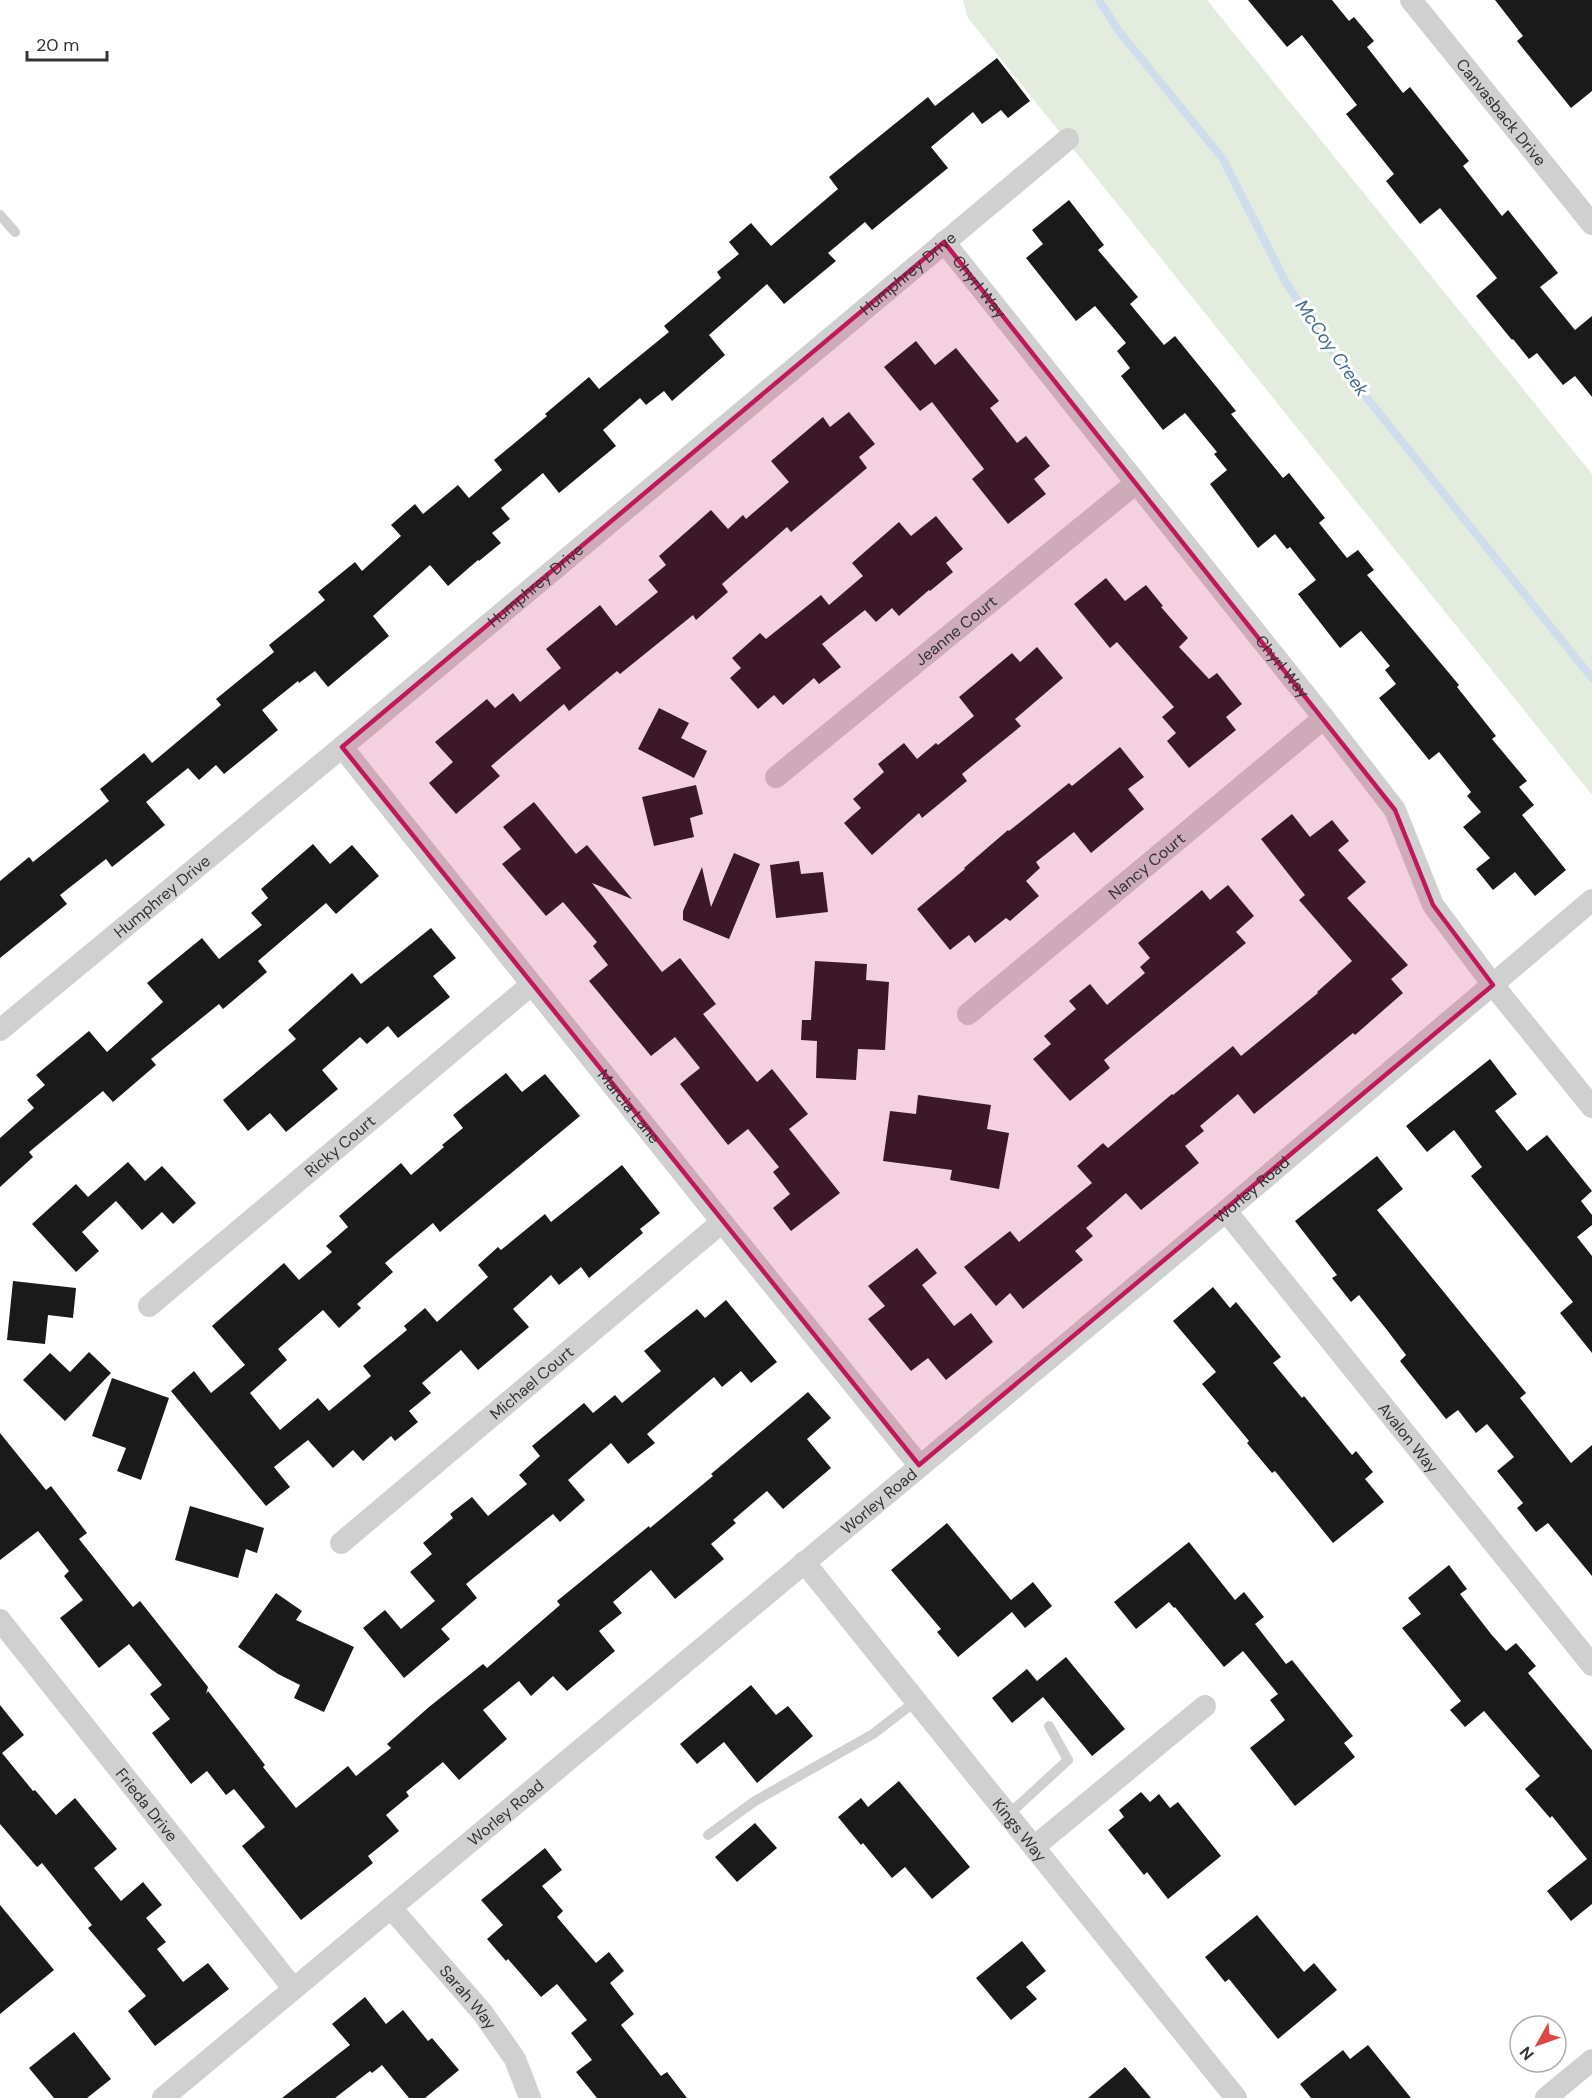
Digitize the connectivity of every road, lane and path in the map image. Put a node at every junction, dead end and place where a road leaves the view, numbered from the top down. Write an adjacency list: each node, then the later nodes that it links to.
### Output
1 (1412, 0): 4 (street, Canvasback Drive)
2 (1068, 139): 6 (street, Humphrey Drive)
3 (0, 215): 5 (lane)
4 (1592, 224)
5 (15, 232)
6 (944, 242): 7 (street, Chyrl Way); 9 (street, Humphrey Drive)
7 (1137, 483): 8 (street, Chyrl Way); 10 (street, Jeanne Court)
8 (1324, 718): 13 (street, Chyrl Way); 14 (street, Nancy Court)
9 (342, 747): 12 (street, Marcia Lane); 15 (street, Humphrey Drive)
10 (776, 777)
11 (1592, 900): 13 (street, Worley Road)
12 (531, 985): 18 (street, Marcia Lane); 19 (street, Ricky Court)
13 (1493, 985): 16 (street, Chyrl Way); 17 (street, Worley Road)
14 (968, 1014)
15 (0, 1029)
16 (1592, 1107)
17 (1226, 1211): 20 (street, Worley Road); 24 (street, Avalon Way)
18 (722, 1222): 20 (street, Marcia Lane); 21 (street, Michael Court)
19 (149, 1306)
20 (919, 1465): 22 (street, Worley Road)
21 (341, 1543)
22 (804, 1562): 25 (street, Kings Way); 31 (street, Worley Road)
23 (0, 1620): 32 (street, Frieda Drive)
24 (1592, 1665)
25 (915, 1701): 28 (street, Kings Way); 29 (lane)
26 (1205, 1706): 30 (street)
27 (1048, 1726): 28 (lane)
28 (1008, 1815): 30 (street, Kings Way)
29 (708, 1835)
30 (1034, 1847): 36 (street, Kings Way)
31 (391, 1908): 32 (street, Worley Road); 35 (street, Sarah Way)
32 (293, 1988): 34 (street, Worley Road)
33 (1592, 2060): 37 (street)
34 (163, 2098)
35 (530, 2098)
36 (1236, 2098)
37 (1546, 2098)

